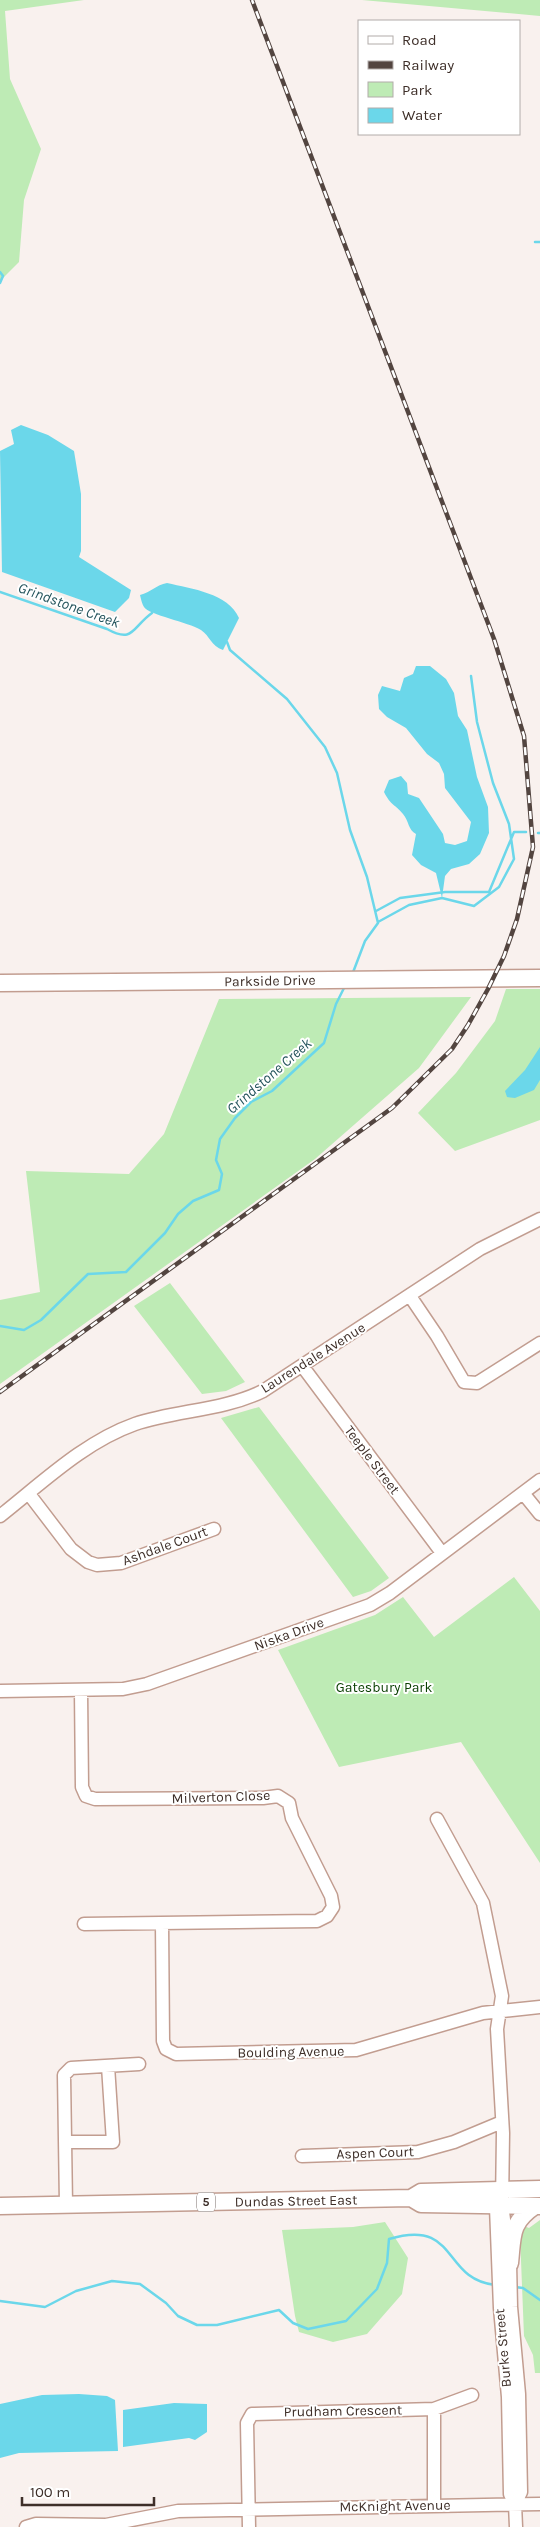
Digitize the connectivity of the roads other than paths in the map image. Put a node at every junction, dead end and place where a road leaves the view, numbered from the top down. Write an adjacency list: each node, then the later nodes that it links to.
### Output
1 (540, 978): 2 (main road, Parkside Drive)
2 (0, 983)
3 (540, 1219): 4 (street, Laurendale Avenue)
4 (410, 1296): 5 (street); 6 (street, Laurendale Avenue)
5 (540, 1343)
6 (303, 1367): 9 (street, Laurendale Avenue); 13 (street, Teeple Street)
7 (540, 1480): 8 (street, Niska Drive)
8 (523, 1493): 10 (street); 13 (street, Niska Drive)
9 (29, 1494): 11 (street, Laurendale Avenue); 12 (street, Ashdale Court)
10 (540, 1514)
11 (0, 1516)
12 (214, 1529)
13 (442, 1553): 15 (street, Niska Drive)
14 (0, 1691): 15 (street, Niska Drive)
15 (81, 1691): 17 (street, Milverton Close)
16 (437, 1819): 20 (street)
17 (162, 1923): 18 (street); 20 (street, Boulding Avenue)
18 (84, 1924)
19 (540, 2007): 20 (street, Boulding Avenue)
20 (500, 2011): 23 (street)
21 (139, 2064): 22 (street)
22 (108, 2066): 24 (street); 24 (street)
23 (502, 2122): 25 (street, Aspen Court); 27 (street)
24 (65, 2142): 28 (street)
25 (302, 2156)
26 (540, 2189): 27 (main road, Dundas Street East / 5)
27 (501, 2196): 28 (main road, Dundas Street East / 5); 30 (main road, Dundas Street East / 5); 31 (street, Burke Street)
28 (66, 2205): 29 (main road, Dundas Street East / 5)
29 (0, 2206)
30 (538, 2206): 31 (main road)
31 (504, 2264): 34 (street, Burke Street)
32 (472, 2395): 33 (street)
33 (434, 2409): 36 (street); 37 (street, Prudham Crescent)
34 (515, 2504): 35 (street, McKnight Avenue); 36 (street, McKnight Avenue); 40 (street, Burke Street)
35 (540, 2504)
36 (434, 2506): 37 (street, McKnight Avenue)
37 (249, 2509): 38 (street, McKnight Avenue); 39 (street)
38 (26, 2527)
39 (250, 2527)
40 (516, 2527)

